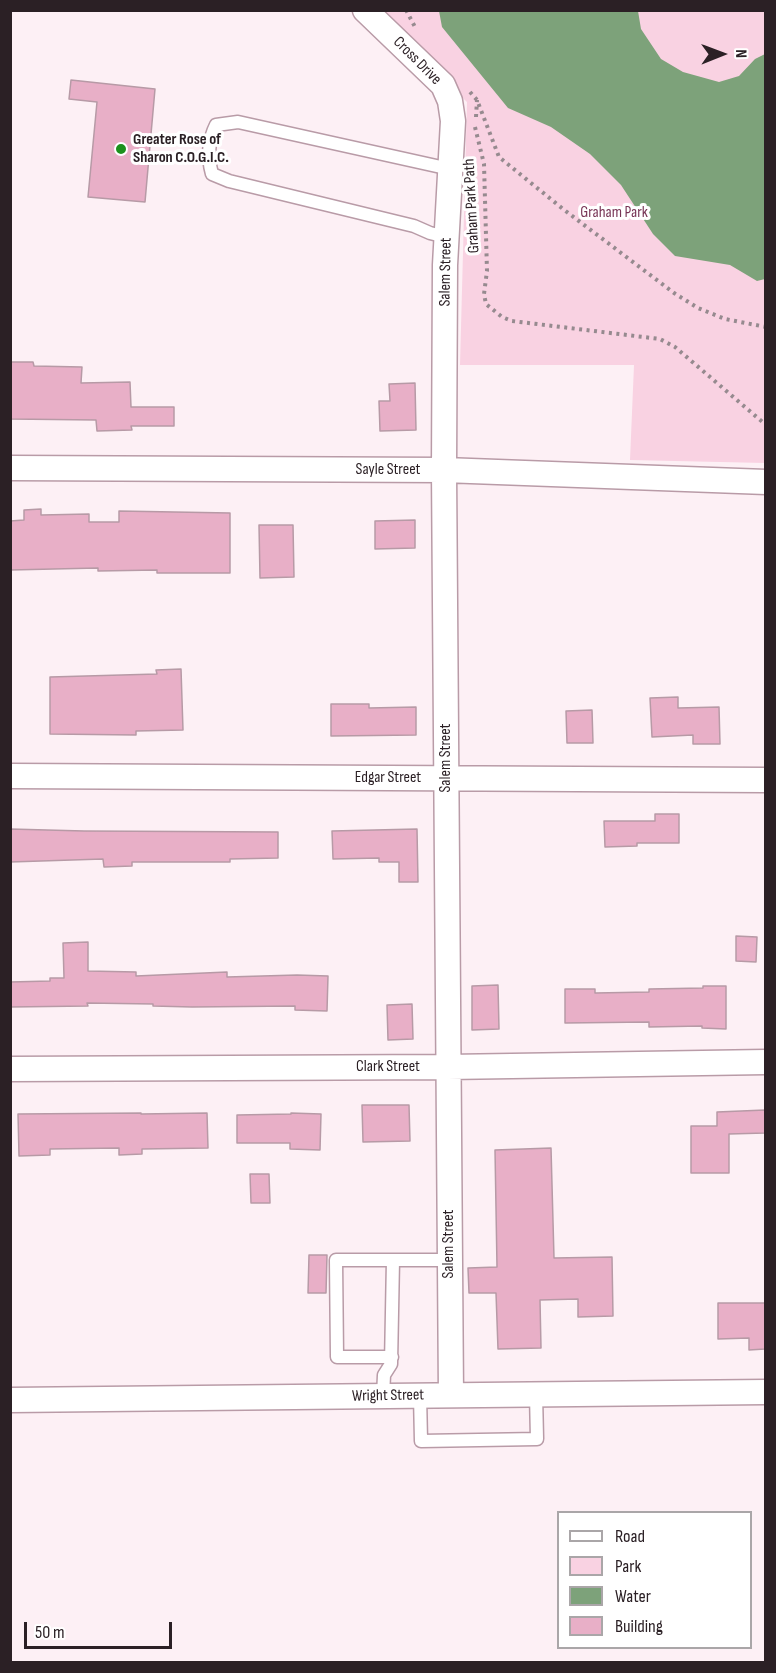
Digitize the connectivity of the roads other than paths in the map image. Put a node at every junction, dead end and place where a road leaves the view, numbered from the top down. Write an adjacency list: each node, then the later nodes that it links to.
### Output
1 (365, 10): 2 (street, Cross Drive)
2 (453, 122): 3 (street, Salem Street)
3 (450, 170): 4 (street, Salem Street); 4 (lane)
4 (446, 237): 6 (street, Salem Street)
5 (10, 468): 6 (street, Sayle Street)
6 (444, 470): 7 (street, Sayle Street); 9 (street, Salem Street)
7 (765, 482)
8 (10, 776): 9 (street, Edgar Street)
9 (446, 778): 10 (street, Edgar Street); 12 (street, Salem Street)
10 (765, 780)
11 (765, 1062): 12 (street, Clark Street)
12 (448, 1067): 13 (street, Clark Street); 15 (street, Salem Street)
13 (10, 1069)
14 (393, 1260): 15 (lane); 16 (lane); 16 (lane)
15 (450, 1260): 20 (street, Salem Street)
16 (392, 1357): 21 (lane)
17 (765, 1392): 18 (street, Wright Street)
18 (536, 1394): 19 (lane); 20 (street, Wright Street)
19 (420, 1395): 20 (street, Wright Street); 21 (street, Wright Street)
20 (451, 1395)
21 (383, 1396): 22 (street, Wright Street)
22 (10, 1400)

